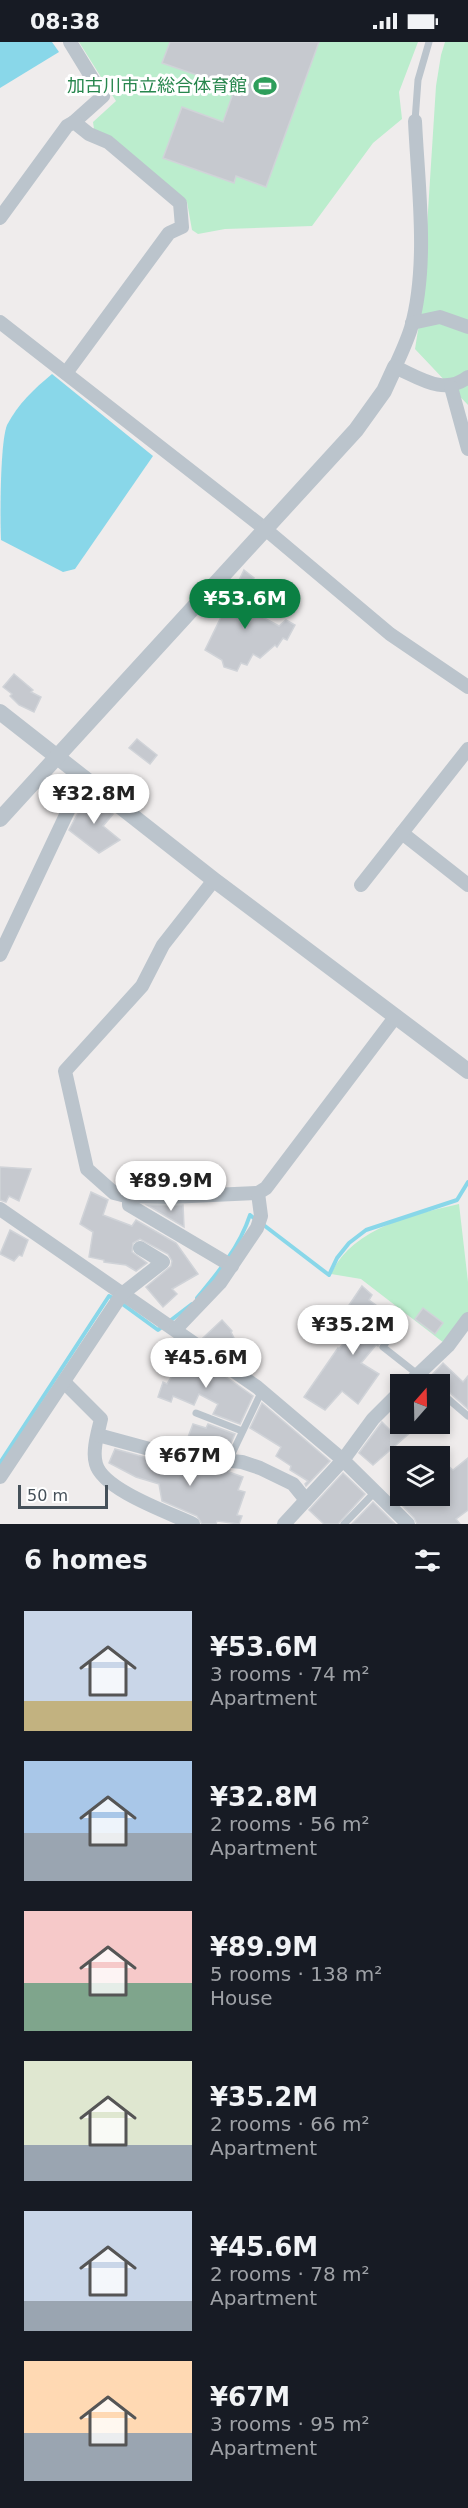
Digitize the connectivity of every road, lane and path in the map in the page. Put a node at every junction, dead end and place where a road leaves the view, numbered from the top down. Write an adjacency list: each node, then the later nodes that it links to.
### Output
1 (70, 42): 4 (street)
2 (429, 42): 3 (lane)
3 (415, 121): 7 (street)
4 (74, 122): 5 (street); 10 (street)
5 (0, 216)
6 (0, 322): 10 (street)
7 (412, 323): 8 (street); 9 (street)
8 (468, 327)
9 (395, 367): 12 (street); 14 (street)
10 (66, 372): 14 (street)
11 (468, 377): 12 (street)
12 (451, 387): 13 (street)
13 (468, 449)
14 (264, 528): 15 (street); 18 (street)
15 (468, 687)
16 (0, 712): 18 (street)
17 (468, 748): 21 (street)
18 (57, 756): 19 (street); 20 (street)
19 (84, 777): 22 (street); 25 (street)
20 (0, 819)
21 (402, 833): 23 (street); 24 (street)
22 (214, 880): 26 (street); 29 (street)
23 (361, 885)
24 (468, 885)
25 (0, 955)
26 (396, 1016): 27 (street); 28 (street)
27 (468, 1071)
28 (258, 1193): 29 (street); 32 (street)
29 (129, 1196): 32 (street)
30 (0, 1209): 33 (street)
31 (140, 1248): 33 (street)
32 (226, 1263): 35 (street)
33 (122, 1294): 35 (street); 39 (street)
34 (468, 1318): 38 (street)
35 (169, 1325): 40 (street)
36 (389, 1338): 37 (lane)
37 (407, 1374)
38 (418, 1374)
39 (64, 1382): 46 (street); 49 (street)
40 (264, 1392): 45 (lane); 48 (street)
41 (450, 1401): 44 (lane)
42 (390, 1402): 48 (street)
43 (196, 1413): 45 (lane)
44 (468, 1416)
45 (242, 1431): 47 (lane)
46 (98, 1435): 47 (street); 52 (street)
47 (229, 1460): 51 (street)
48 (343, 1460): 50 (street); 51 (street)
49 (0, 1477)
50 (375, 1492): 54 (lane); 55 (street)
51 (306, 1500): 53 (street)
52 (193, 1524)
53 (284, 1524)
54 (344, 1524)
55 (408, 1524)

